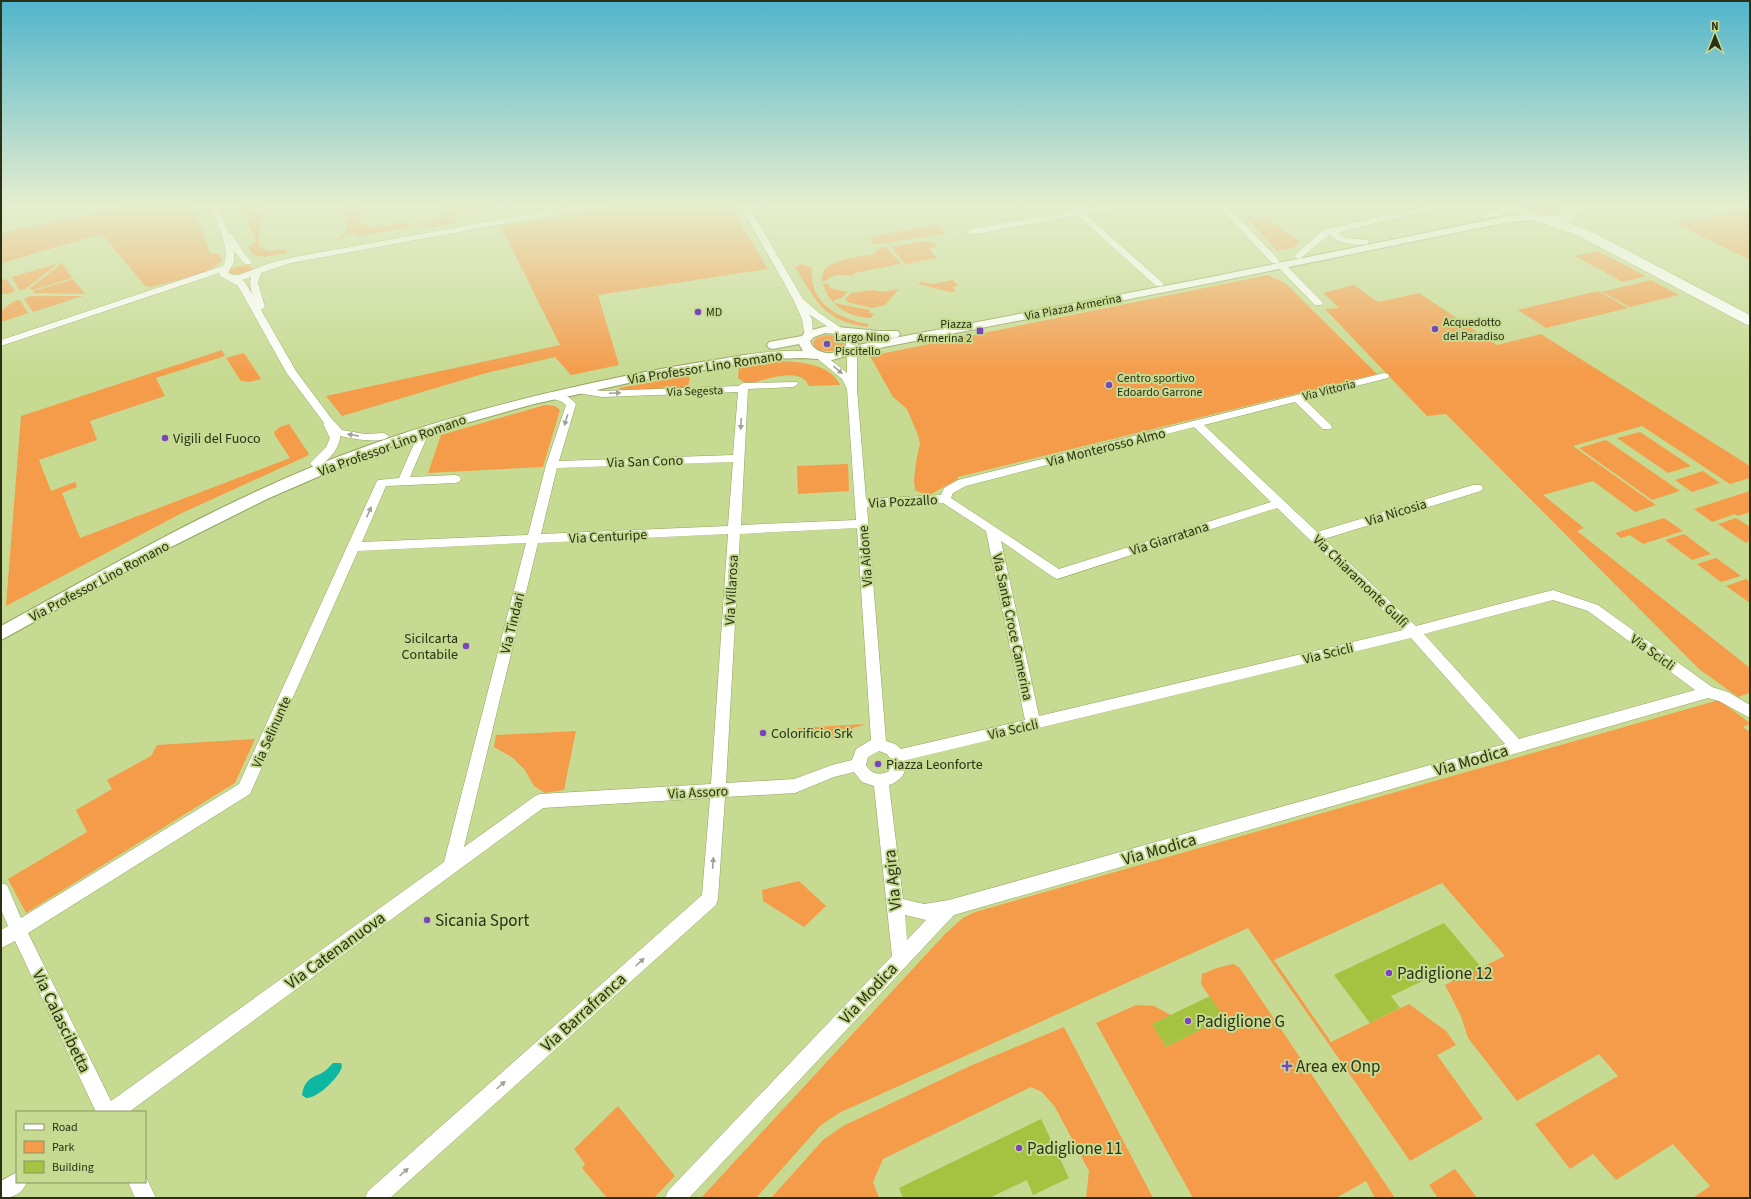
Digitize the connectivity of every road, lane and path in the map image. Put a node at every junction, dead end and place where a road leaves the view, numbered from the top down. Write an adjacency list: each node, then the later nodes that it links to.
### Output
1 (230, 261): 12 (street)
2 (248, 261): 11 (street)
3 (291, 261): 11 (street)
4 (776, 261): 15 (street)
5 (1133, 261): 14 (street)
6 (1284, 261): 10 (street, Via Piazza Armerina)
7 (1289, 261): 10 (street, Via Piazza Armerina)
8 (1637, 261): 19 (main road)
9 (1650, 261): 18 (main road)
10 (1278, 263): 14 (street, Via Piazza Armerina); 16 (street); 24 (street, Via Piazza Armerina)
11 (255, 267): 12 (street); 13 (street); 20 (street)
12 (226, 268): 13 (street); 17 (street)
13 (232, 278): 17 (street); 20 (street)
14 (1159, 284): 21 (street, Via Piazza Armerina)
15 (797, 297): 21 (street); 22 (street)
16 (1318, 303)
17 (112, 307): 23 (street)
18 (1750, 314)
19 (1750, 321)
20 (264, 324): 34 (street)
21 (841, 332): 22 (street, Via Piazza Armerina); 24 (street)
22 (806, 337): 25 (street); 38 (street, Via Professor Lino Romano)
23 (1, 342)
24 (849, 350): 25 (street, Via Piazza Armerina); 29 (street, Via Aidone)
25 (816, 355): 29 (street, one-way to 29); 30 (street, Via Professor Lino Romano)
26 (1384, 376): 32 (street, Via Vittoria)
27 (793, 384): 28 (street, Via Segesta)
28 (743, 389): 30 (street, Via Segesta, one-way to 28); 39 (street, Via Villarosa, one-way to 39)
29 (852, 389): 46 (street, Via Aidone)
30 (576, 390): 31 (street, Via Professor Lino Romano)
31 (552, 395): 37 (street, Via Professor Lino Romano); 41 (street, Via Tindari, one-way to 41)
32 (1298, 398): 33 (street, Via Vittoria); 36 (street)
33 (1274, 404): 35 (street, Via Monterosso Almo)
34 (327, 420): 38 (street, one-way to 34); 40 (street)
35 (1197, 424): 45 (street, Via Monterosso Almo); 47 (street, Via Chiaramonte Gulfi)
36 (1326, 427)
37 (425, 430): 43 (street); 56 (street, Via Professor Lino Romano)
38 (384, 436): 40 (street, Via Professor Lino Romano)
39 (739, 458): 41 (street, Via San Cono); 50 (street, Via Villarosa)
40 (316, 463): 54 (street, Via Professor Lino Romano)
41 (552, 465): 52 (street, Via Tindari)
42 (455, 479): 43 (street)
43 (404, 481): 53 (street, Via Selinunte, one-way to 43)
44 (1477, 488): 51 (street, Via Nicosia)
45 (945, 499): 46 (street, Via Pozzallo); 49 (street)
46 (861, 503): 48 (street, Via Aidone)
47 (1280, 503): 49 (street, Via Giarratana); 51 (street, Via Chiaramonte Gulfi)
48 (862, 524): 50 (street, Via Centuripe); 60 (street, Via Aidone)
49 (992, 529): 59 (street, Via Santa Croce Camerina)
50 (734, 530): 52 (street, Via Centuripe); 65 (street, Via Villarosa)
51 (1315, 537): 55 (street, Via Chiaramonte Gulfi)
52 (534, 539): 53 (street, Via Centuripe); 67 (street, Via Tindari)
53 (354, 547): 71 (street, Via Selinunte)
54 (1, 622)
55 (1414, 632): 57 (street, Via Scicli); 59 (street, Via Scicli); 61 (street, Via Chiaramonte Gulfi)
56 (1, 634)
57 (1708, 692): 58 (street); 61 (street, Via Modica)
58 (1750, 712)
59 (1033, 724): 62 (street, Via Scicli)
60 (879, 745): 62 (street); 63 (street)
61 (1517, 747): 70 (street, Via Modica)
62 (899, 756): 64 (street)
63 (858, 765): 64 (street); 65 (street, Via Assoro)
64 (881, 781): 69 (street, Via Agira)
65 (718, 791): 66 (street, Via Assoro); 78 (street, Via Barrafranca, one-way to 65)
66 (561, 799): 67 (street, Via Catenanuova)
67 (451, 865): 75 (street, Via Catenanuova)
68 (1, 891): 71 (street, Via Calascibetta)
69 (895, 905): 70 (street); 73 (street, Via Agira)
70 (950, 908): 73 (street, Via Modica)
71 (18, 930): 72 (street, Via Selinunte); 74 (street, Via Calascibetta)
72 (1, 940)
73 (901, 959): 79 (street, Via Modica)
74 (106, 1111)
75 (114, 1111)
76 (138, 1183): 77 (street)
77 (146, 1198)
78 (375, 1198)
79 (675, 1198)

